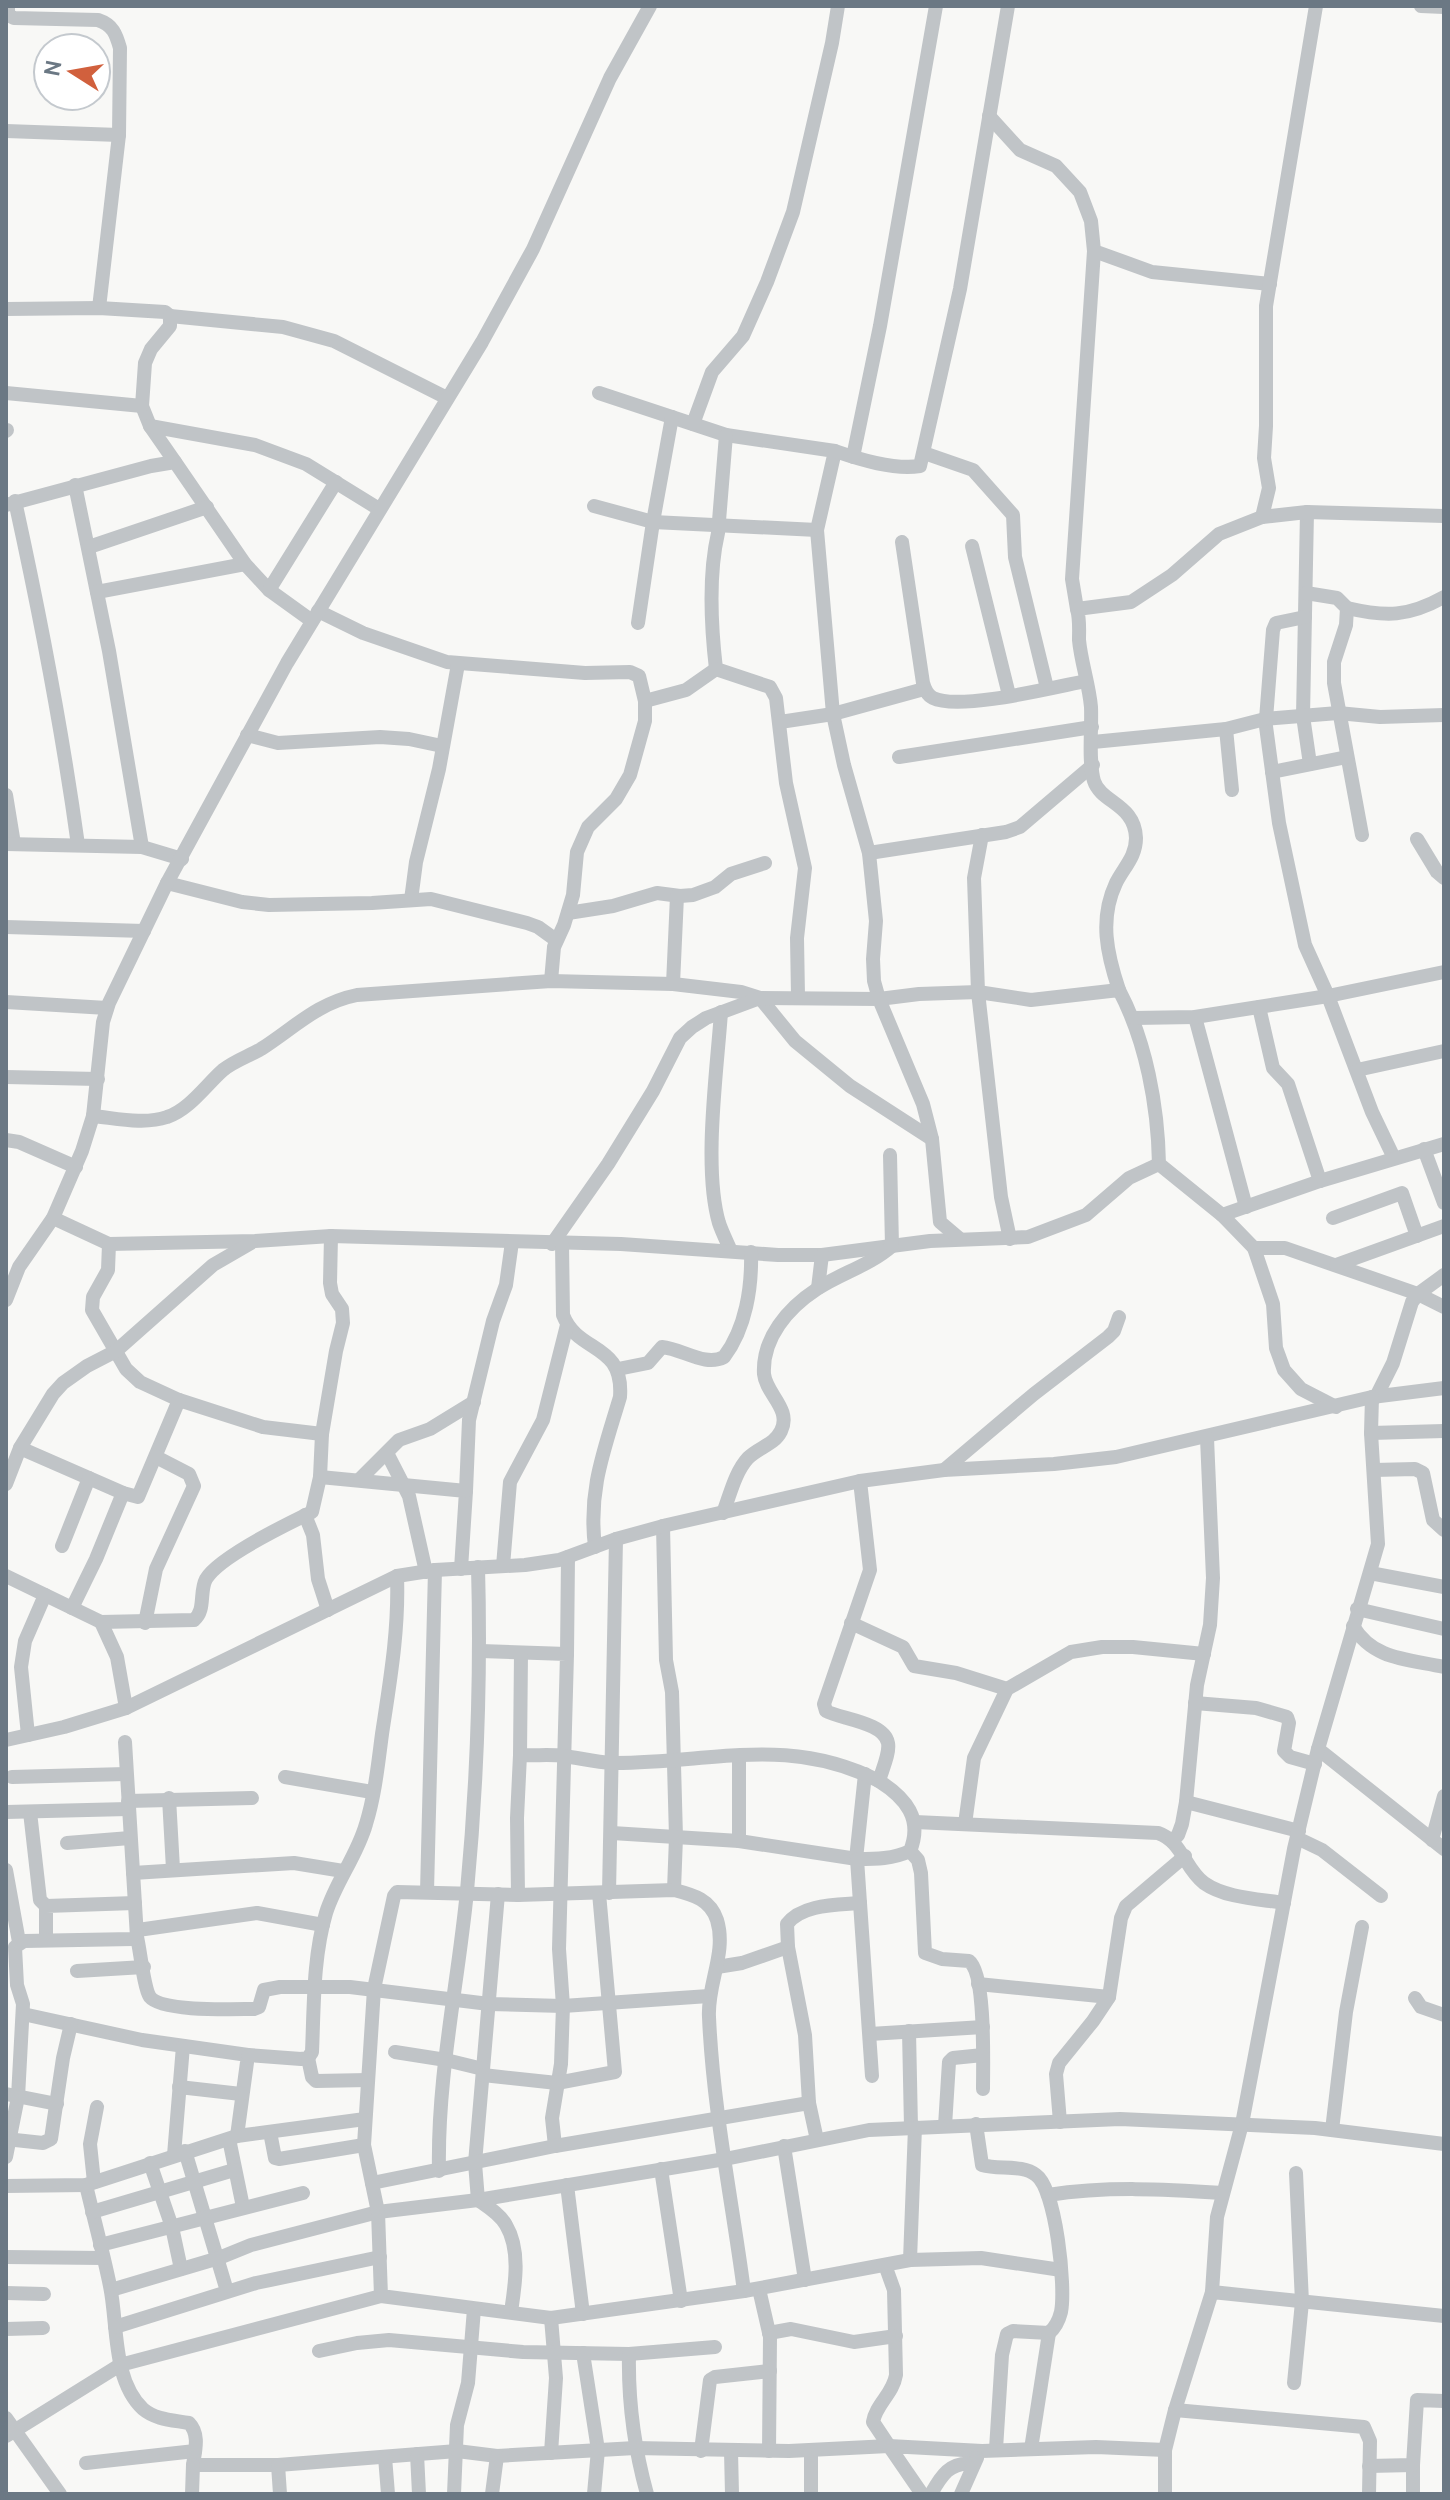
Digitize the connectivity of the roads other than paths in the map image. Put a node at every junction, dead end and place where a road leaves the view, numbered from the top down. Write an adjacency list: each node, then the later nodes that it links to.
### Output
1 (8, 6): 11 (street)
2 (650, 6): 19 (street)
3 (838, 6): 22 (street)
4 (936, 6): 27 (street)
5 (1008, 6): 9 (street)
6 (1316, 6): 13 (street)
7 (1421, 6): 8 (street)
8 (1444, 7)
9 (989, 116): 12 (street); 26 (street)
10 (6, 131): 11 (street)
11 (119, 135): 14 (street)
12 (1094, 251): 13 (street); 50 (street)
13 (1270, 284): 37 (street)
14 (99, 308): 15 (street); 16 (street)
15 (6, 309)
16 (170, 316): 19 (street); 20 (street)
17 (6, 393): 20 (street)
18 (599, 393): 21 (street)
19 (447, 398): 34 (street)
20 (142, 406): 23 (street)
21 (672, 417): 22 (street); 38 (street)
22 (693, 424): 24 (street)
23 (150, 426): 28 (street); 29 (street)
24 (726, 435): 25 (street); 39 (street)
25 (835, 451): 27 (street); 40 (street)
26 (924, 453): 27 (street); 57 (street)
27 (853, 457)
28 (175, 462): 30 (street); 33 (street)
29 (336, 482): 34 (street); 45 (street)
30 (75, 485): 31 (street); 43 (street)
31 (10, 503): 82 (street)
32 (594, 506): 38 (street)
33 (207, 507): 43 (street); 44 (street)
34 (379, 509): 51 (street)
35 (1307, 512): 36 (street); 37 (street); 47 (street)
36 (1444, 516)
37 (1262, 517): 50 (street)
38 (653, 522): 39 (street); 53 (street)
39 (719, 524): 40 (street); 55 (street)
40 (817, 530): 62 (street)
41 (902, 542): 58 (street)
42 (972, 546): 59 (street)
43 (89, 547): 46 (street)
44 (245, 564): 45 (street); 46 (street)
45 (269, 590): 51 (street)
46 (97, 592): 83 (street)
47 (1306, 593): 49 (street); 52 (street)
48 (1444, 597): 49 (street)
49 (1347, 608): 61 (street)
50 (1077, 609): 56 (street)
51 (315, 616): 54 (street); 68 (street)
52 (1305, 617): 64 (street); 65 (street)
53 (638, 623)
54 (458, 664): 60 (street); 70 (street)
55 (716, 669): 60 (street); 66 (street)
56 (1086, 681): 57 (street); 69 (street)
57 (1047, 688): 59 (street)
58 (924, 689): 59 (street); 62 (street)
59 (1009, 695)
60 (645, 701): 91 (street)
61 (1338, 713): 63 (street); 64 (street); 72 (street)
62 (833, 714): 66 (street); 84 (street)
63 (1444, 715)
64 (1303, 716): 65 (street); 73 (street)
65 (1265, 719): 67 (street); 75 (street)
66 (780, 722): 100 (street)
67 (1226, 729): 69 (street); 76 (street)
68 (247, 735): 70 (street); 85 (street)
69 (1092, 735): 71 (street); 74 (street)
70 (442, 746): 90 (street)
71 (899, 757)
72 (1347, 757): 73 (street); 79 (street)
73 (1310, 764): 75 (street)
74 (1093, 765): 78 (street); 98 (street)
75 (1272, 772): 101 (street)
76 (1232, 790)
77 (6, 795): 81 (street)
78 (982, 835): 84 (street); 99 (street)
79 (1362, 835)
80 (1417, 839): 87 (street)
81 (10, 844): 82 (street)
82 (78, 845): 83 (street)
83 (142, 847): 85 (street)
84 (869, 853): 103 (street)
85 (182, 859): 88 (street)
86 (765, 863): 89 (street)
87 (1444, 878)
88 (167, 883): 90 (street); 93 (street)
89 (677, 896): 91 (street); 97 (street)
90 (411, 900): 94 (street)
91 (568, 913): 94 (street)
92 (6, 927): 93 (street)
93 (144, 931): 106 (street)
94 (556, 940): 96 (street)
95 (1444, 972): 101 (street)
96 (551, 981): 97 (street); 114 (street)
97 (673, 984): 102 (street)
98 (1119, 990): 99 (street); 109 (street)
99 (978, 992): 103 (street); 134 (street)
100 (798, 996): 102 (street); 103 (street)
101 (1328, 996): 105 (street); 111 (street)
102 (760, 998): 107 (street); 115 (street)
103 (879, 999): 115 (street)
104 (6, 1002): 106 (street)
105 (1259, 1007): 108 (street); 123 (street)
106 (107, 1008): 113 (street)
107 (721, 1012): 139 (street); 142 (street)
108 (1195, 1017): 109 (street); 125 (street)
109 (1134, 1018): 121 (street)
110 (1444, 1051): 111 (street)
111 (1357, 1070): 120 (street)
112 (6, 1077): 113 (street)
113 (98, 1079): 114 (street)
114 (93, 1116): 122 (street)
115 (932, 1139): 129 (street)
116 (6, 1140): 122 (street)
117 (1444, 1144): 118 (street)
118 (1424, 1149): 120 (street); 124 (street)
119 (890, 1155): 140 (street)
120 (1394, 1158): 123 (street)
121 (1159, 1164): 126 (street); 134 (street)
122 (76, 1167): 127 (street)
123 (1320, 1181): 125 (street)
124 (1443, 1195)
125 (1246, 1207): 126 (street)
126 (1222, 1215): 141 (street)
127 (53, 1218): 138 (street); 149 (street)
128 (1333, 1218): 132 (street)
129 (940, 1222): 133 (street); 136 (street)
130 (1444, 1226): 132 (street)
131 (331, 1236): 135 (street); 137 (street); 162 (street)
132 (1417, 1236): 145 (street)
133 (960, 1239): 134 (street); 136 (street)
134 (1010, 1239)
135 (255, 1241): 138 (street); 153 (street)
136 (930, 1241): 140 (street)
137 (512, 1242): 139 (street); 158 (street)
138 (109, 1244): 153 (street)
139 (557, 1244): 142 (street); 152 (street)
140 (892, 1246): 144 (street); 147 (street)
141 (1254, 1248): 145 (street); 159 (street)
142 (731, 1251): 143 (street)
143 (751, 1252): 144 (street); 154 (street)
144 (822, 1255): 147 (street)
145 (1336, 1265): 148 (street)
146 (1444, 1275): 148 (street)
147 (818, 1288): 177 (street)
148 (1418, 1294): 150 (street); 156 (street)
149 (6, 1300)
150 (1444, 1307)
151 (1119, 1317): 167 (street)
152 (567, 1325): 154 (street); 185 (street)
153 (116, 1351): 157 (street); 164 (street)
154 (618, 1369): 183 (street)
155 (1444, 1388): 156 (street)
156 (1374, 1397): 159 (street); 161 (street)
157 (179, 1400): 162 (street); 166 (street)
158 (474, 1402): 165 (street); 175 (street)
159 (1336, 1407): 163 (street)
160 (1444, 1431): 161 (street)
161 (1371, 1433): 168 (street)
162 (322, 1434): 169 (street)
163 (1207, 1438): 167 (street); 205 (street)
164 (20, 1448): 170 (street); 174 (street)
165 (387, 1453): 171 (street); 173 (street)
166 (156, 1457): 176 (street); 198 (street)
167 (944, 1470): 172 (street)
168 (1374, 1470): 180 (street); 189 (street)
169 (320, 1477): 171 (street); 178 (street)
170 (89, 1478): 176 (street); 182 (street)
171 (360, 1479): 173 (street)
172 (860, 1481): 177 (street); 199 (street)
173 (404, 1483): 175 (street); 188 (street)
174 (6, 1484)
175 (466, 1491): 187 (street)
176 (123, 1493): 194 (street)
177 (723, 1513): 179 (street)
178 (305, 1515): 196 (street); 198 (street)
179 (663, 1526): 181 (street); 217 (street)
180 (1444, 1530)
181 (616, 1539): 183 (street); 218 (street)
182 (62, 1546)
183 (595, 1547): 184 (street)
184 (568, 1557): 185 (street); 204 (street)
185 (503, 1566): 186 (street)
186 (478, 1567): 187 (street); 202 (street)
187 (461, 1569): 188 (street)
188 (430, 1571): 191 (street); 250 (street)
189 (1370, 1573): 192 (street); 195 (street)
190 (6, 1576): 193 (street)
191 (397, 1576): 196 (street); 224 (street)
192 (1444, 1587)
193 (45, 1595): 194 (street); 210 (street)
194 (72, 1608): 197 (street)
195 (1357, 1609): 200 (street); 201 (street)
196 (328, 1610): 209 (street)
197 (101, 1622): 198 (street); 209 (street)
198 (145, 1623)
199 (851, 1623): 207 (street); 223 (street)
200 (1353, 1626): 206 (street); 216 (street)
201 (1444, 1629)
202 (481, 1651): 203 (street); 251 (street)
203 (521, 1653): 204 (street); 213 (street)
204 (567, 1654): 214 (street)
205 (1204, 1654): 207 (street); 208 (street)
206 (1444, 1667)
207 (1007, 1689): 233 (street)
208 (1195, 1703): 216 (street); 228 (street)
209 (126, 1708): 210 (street)
210 (28, 1735): 211 (street)
211 (6, 1740)
212 (125, 1742): 219 (street)
213 (520, 1755): 214 (street); 255 (street)
214 (564, 1756): 218 (street); 254 (street)
215 (739, 1756): 217 (street); 220 (street); 238 (street)
216 (1317, 1757): 235 (street); 241 (street)
217 (674, 1760): 218 (street); 236 (street)
218 (613, 1763): 234 (street)
219 (126, 1774): 221 (street); 229 (street)
220 (865, 1774): 223 (street); 244 (street)
221 (12, 1777)
222 (285, 1777): 224 (street)
223 (879, 1781): 232 (street)
224 (372, 1792): 247 (street)
225 (1444, 1796): 241 (street)
226 (169, 1798): 227 (street); 229 (street); 245 (street)
227 (252, 1798)
228 (1186, 1802): 235 (street); 239 (street)
229 (128, 1805): 231 (street); 237 (street)
230 (6, 1812): 231 (street)
231 (30, 1812): 260 (street)
232 (915, 1822): 233 (street); 242 (street)
233 (965, 1824): 239 (street)
234 (612, 1833): 236 (street); 252 (street)
235 (1298, 1835): 256 (street); 259 (street)
236 (676, 1837): 238 (street); 249 (street)
237 (130, 1838): 240 (street); 248 (street)
238 (739, 1841): 244 (street)
239 (1172, 1841): 243 (street)
240 (67, 1843)
241 (1438, 1844)
242 (910, 1851): 244 (street); 271 (street)
243 (1185, 1856): 259 (street); 275 (street)
244 (857, 1859): 258 (street)
245 (173, 1869): 247 (street); 248 (street)
246 (6, 1870): 265 (street)
247 (343, 1871): 261 (street)
248 (133, 1873): 257 (street)
249 (674, 1890): 252 (street); 269 (street)
250 (427, 1892): 251 (street); 273 (street)
251 (467, 1892): 253 (street); 277 (street)
252 (604, 1893): 254 (street); 279 (street)
253 (498, 1894): 255 (street); 278 (street)
254 (561, 1894): 255 (street); 280 (street)
255 (518, 1895)
256 (1381, 1896)
257 (135, 1903): 260 (street); 263 (street)
258 (860, 1903): 266 (street); 286 (street)
259 (1284, 1903): 308 (street)
260 (46, 1906): 264 (street)
261 (323, 1925): 263 (street); 272 (street)
262 (1362, 1927): 311 (street)
263 (138, 1933): 264 (street); 268 (street)
264 (46, 1940): 265 (street)
265 (19, 1942): 267 (street)
266 (788, 1947): 269 (street); 301 (street)
267 (11, 1965): 281 (street)
268 (144, 1967): 270 (street); 272 (street)
269 (717, 1967): 274 (street)
270 (77, 1971)
271 (978, 1984): 275 (street); 284 (street)
272 (315, 1987): 273 (street); 291 (street)
273 (374, 1989): 277 (street); 295 (street)
274 (709, 1996): 279 (street); 304 (street)
275 (1109, 1997): 306 (street)
276 (1415, 1998): 282 (street)
277 (453, 1999): 278 (street); 292 (street)
278 (489, 2004): 280 (street); 293 (street)
279 (609, 2004): 280 (street); 296 (street)
280 (563, 2006): 296 (street)
281 (23, 2014): 283 (street); 300 (street)
282 (1444, 2015)
283 (71, 2024): 287 (street); 302 (street)
284 (983, 2027): 285 (street); 290 (street)
285 (909, 2031): 286 (street); 310 (street)
286 (870, 2034): 294 (street)
287 (183, 2046): 289 (street); 297 (street)
288 (395, 2052): 292 (street)
289 (248, 2055): 291 (street); 299 (street)
290 (983, 2055): 298 (street); 309 (street)
291 (308, 2058): 295 (street)
292 (446, 2060): 293 (street); 327 (street)
293 (483, 2072): 296 (street); 324 (street)
294 (872, 2076)
295 (368, 2080): 305 (street)
296 (557, 2083): 318 (street)
297 (179, 2087): 299 (street); 320 (street)
298 (983, 2089)
299 (241, 2094): 313 (street)
300 (12, 2095): 302 (street); 314 (street)
301 (809, 2103): 304 (street); 315 (street)
302 (57, 2104): 314 (street)
303 (97, 2107): 330 (street)
304 (716, 2117): 318 (street); 322 (street)
305 (365, 2119): 312 (street); 317 (street)
306 (1060, 2122): 307 (street); 308 (street)
307 (976, 2124): 309 (street); 337 (street)
308 (1242, 2124): 311 (street); 336 (street)
309 (945, 2126): 310 (street)
310 (913, 2127): 315 (street); 348 (street)
311 (1332, 2130): 316 (street)
312 (270, 2132): 313 (street); 317 (street)
313 (233, 2137): 320 (street); 326 (street)
314 (7, 2140): 321 (street)
315 (817, 2140): 319 (street)
316 (1444, 2144)
317 (364, 2145): 331 (street)
318 (555, 2146): 324 (street)
319 (784, 2146): 322 (street); 352 (street)
320 (180, 2153): 323 (street); 329 (street)
321 (6, 2157)
322 (725, 2159): 325 (street); 354 (street)
323 (150, 2163): 330 (street); 334 (street)
324 (475, 2163): 327 (street); 338 (street)
325 (661, 2169): 332 (street); 360 (street)
326 (234, 2170): 329 (street); 339 (street)
327 (439, 2171): 331 (street)
328 (1296, 2173): 361 (street)
329 (195, 2181): 334 (street); 342 (street)
330 (90, 2183): 333 (street); 340 (street)
331 (372, 2183): 341 (street)
332 (567, 2185): 338 (street); 364 (street)
333 (6, 2186)
334 (159, 2191): 340 (street); 343 (street)
335 (303, 2193): 339 (street)
336 (1223, 2193): 337 (street); 356 (street)
337 (1048, 2195): 351 (street)
338 (478, 2200): 341 (street); 363 (street)
339 (243, 2207): 342 (street)
340 (92, 2212): 344 (street)
341 (378, 2212): 346 (street); 347 (street)
342 (206, 2217): 343 (street); 347 (street)
343 (172, 2227): 344 (street); 350 (street)
344 (102, 2251): 345 (street); 353 (street)
345 (6, 2257)
346 (380, 2257): 355 (street); 359 (street)
347 (219, 2258): 350 (street); 355 (street)
348 (910, 2260): 349 (street); 351 (street)
349 (885, 2265): 352 (street); 372 (street)
350 (181, 2269): 353 (street)
351 (1061, 2270): 371 (street)
352 (805, 2280): 354 (street)
353 (111, 2290): 367 (street)
354 (751, 2290): 360 (street); 370 (street)
355 (227, 2291): 367 (street)
356 (1212, 2292): 361 (street); 383 (street)
357 (6, 2293): 358 (street)
358 (44, 2294)
359 (381, 2296): 362 (street); 379 (street)
360 (681, 2301): 364 (street)
361 (1302, 2302): 365 (street); 381 (street)
362 (474, 2309): 363 (street); 373 (street)
363 (511, 2312): 366 (street)
364 (583, 2314): 366 (street)
365 (1444, 2316)
366 (551, 2318): 376 (street)
367 (115, 2327): 379 (street)
368 (43, 2328): 369 (street)
369 (6, 2329)
370 (769, 2333): 372 (street); 380 (street)
371 (1049, 2333): 388 (street); 391 (street)
372 (896, 2336): 386 (street)
373 (472, 2346): 375 (street); 376 (street); 393 (street)
374 (715, 2347): 378 (street)
375 (319, 2351)
376 (553, 2352): 377 (street); 397 (street)
377 (583, 2353): 378 (street); 389 (street)
378 (629, 2354): 387 (street)
379 (120, 2365): 385 (street); 401 (street)
380 (770, 2371): 394 (street); 396 (street)
381 (1294, 2383)
382 (1444, 2401): 405 (street)
383 (1175, 2410): 392 (street); 406 (street)
384 (6, 2418): 385 (street)
385 (11, 2434): 407 (street)
386 (889, 2446): 390 (street); 391 (street); 418 (street)
387 (635, 2448): 389 (street); 394 (street); 415 (street)
388 (1031, 2449): 391 (street); 392 (street)
389 (598, 2450): 397 (street); 414 (street)
390 (811, 2450): 396 (street); 417 (street)
391 (989, 2450): 403 (street)
392 (1165, 2450): 421 (street)
393 (457, 2451): 398 (street); 399 (street); 412 (street)
394 (701, 2451): 395 (street)
395 (731, 2451): 396 (street); 416 (street)
396 (769, 2451)
397 (551, 2453): 399 (street)
398 (417, 2454): 400 (street); 411 (street)
399 (497, 2456): 413 (street)
400 (385, 2457): 404 (street); 410 (street)
401 (194, 2458): 402 (street); 404 (street); 408 (street)
402 (86, 2463)
403 (973, 2464): 419 (street); 420 (street)
404 (278, 2465): 409 (street)
405 (1413, 2465): 406 (street); 423 (street)
406 (1369, 2466): 422 (street)
407 (60, 2494)
408 (192, 2494)
409 (280, 2494)
410 (388, 2494)
411 (419, 2494)
412 (454, 2494)
413 (492, 2494)
414 (594, 2494)
415 (647, 2494)
416 (732, 2494)
417 (811, 2494)
418 (922, 2494)
419 (931, 2494)
420 (961, 2494)
421 (1165, 2494)
422 (1369, 2494)
423 (1413, 2494)

